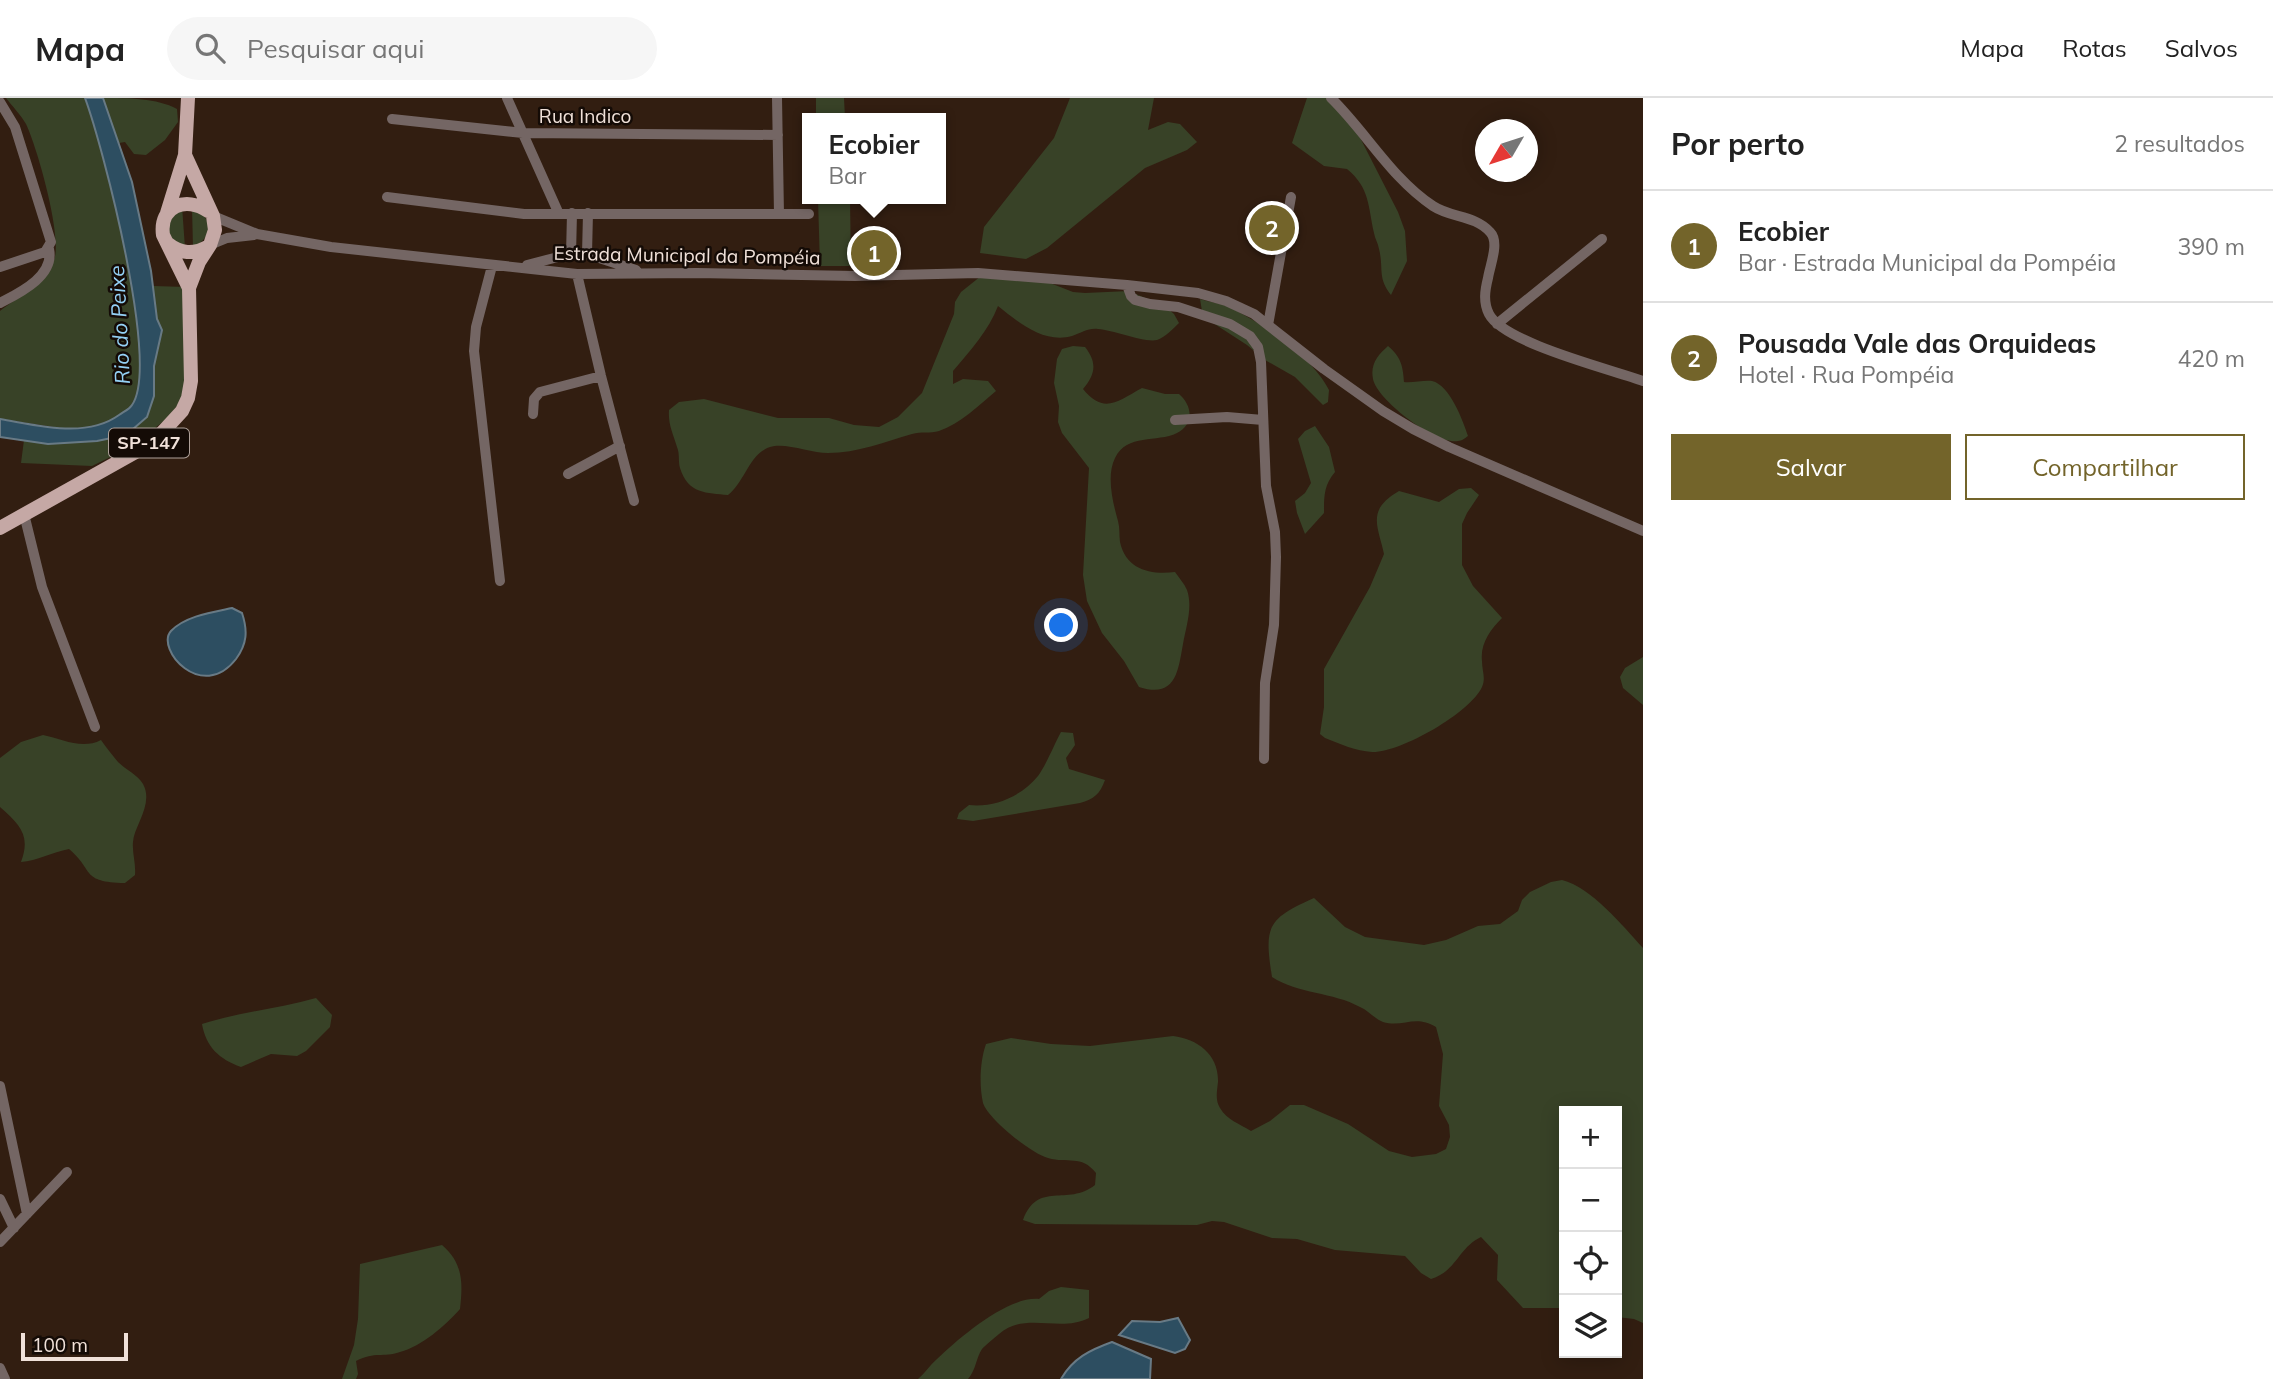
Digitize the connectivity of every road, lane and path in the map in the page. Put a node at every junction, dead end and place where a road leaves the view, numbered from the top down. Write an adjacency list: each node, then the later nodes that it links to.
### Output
1 (187, 98): 9 (main road)
2 (507, 98): 7 (street)
3 (777, 98): 8 (street)
4 (1331, 98): 34 (street)
5 (0, 102): 23 (street)
6 (392, 119): 7 (street, Rua Indico)
7 (523, 133): 8 (street, Rua Indico); 14 (street)
8 (778, 135): 16 (street)
9 (185, 155): 12 (main road); 18 (main road)
10 (387, 197): 14 (street)
11 (1291, 197): 35 (street)
12 (210, 213): 18 (main road); 19 (street, Estrada Municipal da Pompéia); 22 (main road)
13 (588, 213): 15 (street); 16 (street); 24 (street)
14 (559, 214): 15 (street)
15 (572, 214): 25 (street)
16 (779, 214): 17 (street)
17 (809, 214)
18 (167, 215): 21 (main road)
19 (257, 234): 22 (street, Estrada Municipal da Pompéia); 26 (street, Estrada Municipal da Pompéia)
20 (1602, 239): 34 (street)
21 (167, 243): 22 (main road); 32 (main road, SP-147)
22 (210, 245): 32 (main road, SP-147)
23 (49, 249): 27 (street); 33 (street)
24 (587, 254): 25 (street); 30 (street)
25 (571, 255): 28 (street)
26 (492, 266): 28 (street, Estrada Municipal da Pompéia); 47 (street)
27 (0, 267)
28 (520, 267): 29 (street, Estrada Municipal da Pompéia)
29 (577, 274): 30 (street, Estrada Municipal da Pompéia); 36 (street)
30 (645, 274): 31 (street, Estrada Municipal da Pompéia)
31 (1127, 285): 35 (street, Estrada Municipal da Pompéia); 40 (street)
32 (189, 288): 44 (main road, SP-147)
33 (0, 303)
34 (1497, 324): 37 (street)
35 (1268, 325): 46 (street, Estrada Municipal da Pompéia)
36 (601, 376): 38 (street); 41 (street)
37 (1643, 381)
38 (533, 414)
39 (1175, 420): 40 (street)
40 (1263, 420): 49 (street)
41 (620, 446): 42 (street); 43 (street)
42 (568, 474)
43 (634, 501)
44 (24, 514): 45 (main road, SP-147); 48 (street)
45 (0, 528)
46 (1643, 531)
47 (500, 581)
48 (95, 727)
49 (1264, 759)
50 (0, 1086): 53 (street)
51 (67, 1172): 53 (street)
52 (0, 1199): 54 (street)
53 (27, 1214): 54 (street)
54 (14, 1228): 55 (street)
55 (0, 1242)
56 (0, 1368): 57 (street)
57 (5, 1379)

